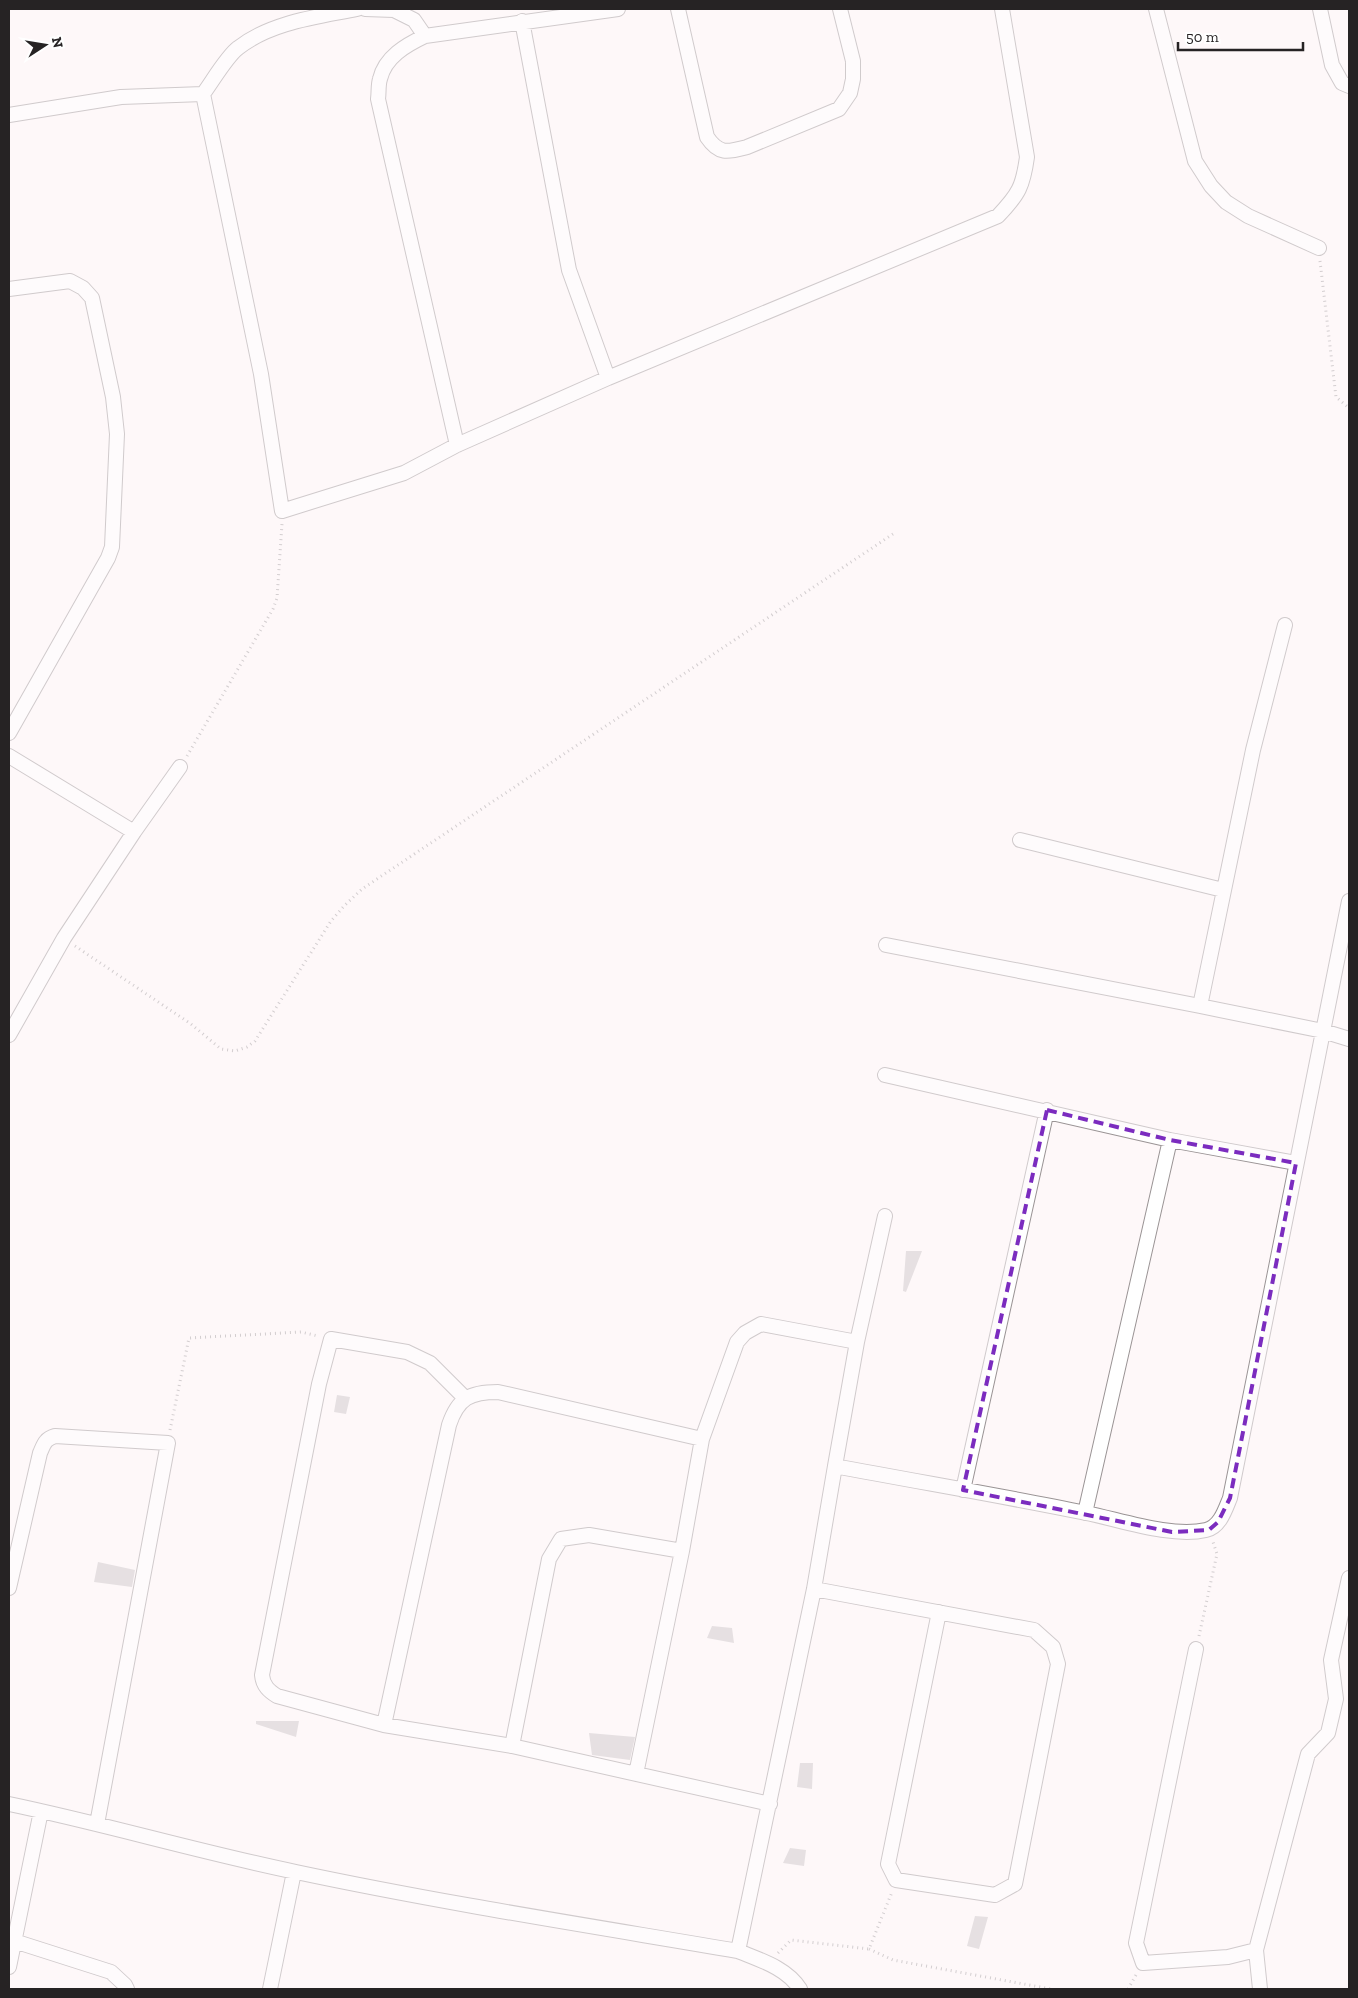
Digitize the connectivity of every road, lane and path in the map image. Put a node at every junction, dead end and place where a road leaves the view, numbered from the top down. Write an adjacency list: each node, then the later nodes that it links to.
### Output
1 (357, 9): 12 (street)
2 (365, 9): 10 (street)
3 (618, 9): 9 (street)
4 (678, 9): 5 (street)
5 (840, 9)
6 (1002, 9): 16 (street)
7 (1156, 9): 14 (street)
8 (1320, 9): 11 (street)
9 (522, 21): 10 (street); 16 (street)
10 (425, 36): 18 (street)
11 (1349, 86)
12 (203, 94): 13 (street); 19 (street)
13 (9, 116)
14 (1319, 248): 17 (path)
15 (9, 289): 22 (street)
16 (608, 378): 18 (street)
17 (1349, 408)
18 (458, 445): 19 (street)
19 (282, 512): 24 (path)
20 (892, 534): 29 (path)
21 (1285, 625): 27 (street)
22 (9, 733)
23 (9, 756): 25 (street)
24 (180, 767): 25 (street)
25 (134, 832): 29 (street)
26 (1020, 840): 27 (street)
27 (1223, 890): 31 (street)
28 (1349, 901): 32 (street)
29 (64, 938): 33 (street)
30 (886, 944): 31 (street)
31 (1200, 1006): 32 (street)
32 (1323, 1031): 34 (street); 38 (street)
33 (9, 1035)
34 (1349, 1039)
35 (885, 1075): 36 (street)
36 (1047, 1110): 37 (street); 46 (street)
37 (1170, 1140): 38 (street); 47 (street)
38 (1296, 1163): 48 (street)
39 (885, 1216): 41 (street)
40 (331, 1339): 42 (street); 44 (path); 55 (street)
41 (857, 1342): 43 (street); 45 (street)
42 (465, 1398): 43 (street); 55 (street)
43 (702, 1440): 49 (street)
44 (168, 1443): 51 (street); 61 (street)
45 (835, 1466): 46 (street); 52 (street)
46 (964, 1490): 47 (street)
47 (1085, 1513): 48 (street)
48 (1209, 1530): 54 (path)
49 (682, 1551): 56 (street); 57 (street)
50 (1349, 1578): 66 (street)
51 (9, 1588)
52 (814, 1589): 53 (street); 59 (street)
53 (939, 1612): 63 (street); 63 (street)
54 (1196, 1649): 66 (street)
55 (384, 1725): 56 (street)
56 (512, 1746): 57 (street)
57 (636, 1774): 59 (street)
58 (9, 1804): 60 (street)
59 (770, 1804): 67 (street)
60 (41, 1811): 61 (street); 64 (street)
61 (96, 1824): 62 (street)
62 (294, 1872): 67 (street); 71 (street)
63 (896, 1880): 65 (path)
64 (14, 1941): 69 (street); 70 (street)
65 (869, 1949): 68 (path); 73 (path)
66 (1256, 1950): 74 (street)
67 (738, 1951): 68 (street)
68 (769, 1963): 72 (street)
69 (9, 1967)
70 (127, 1989)
71 (270, 1989)
72 (800, 1989)
73 (1051, 1989)
74 (1260, 1989)

